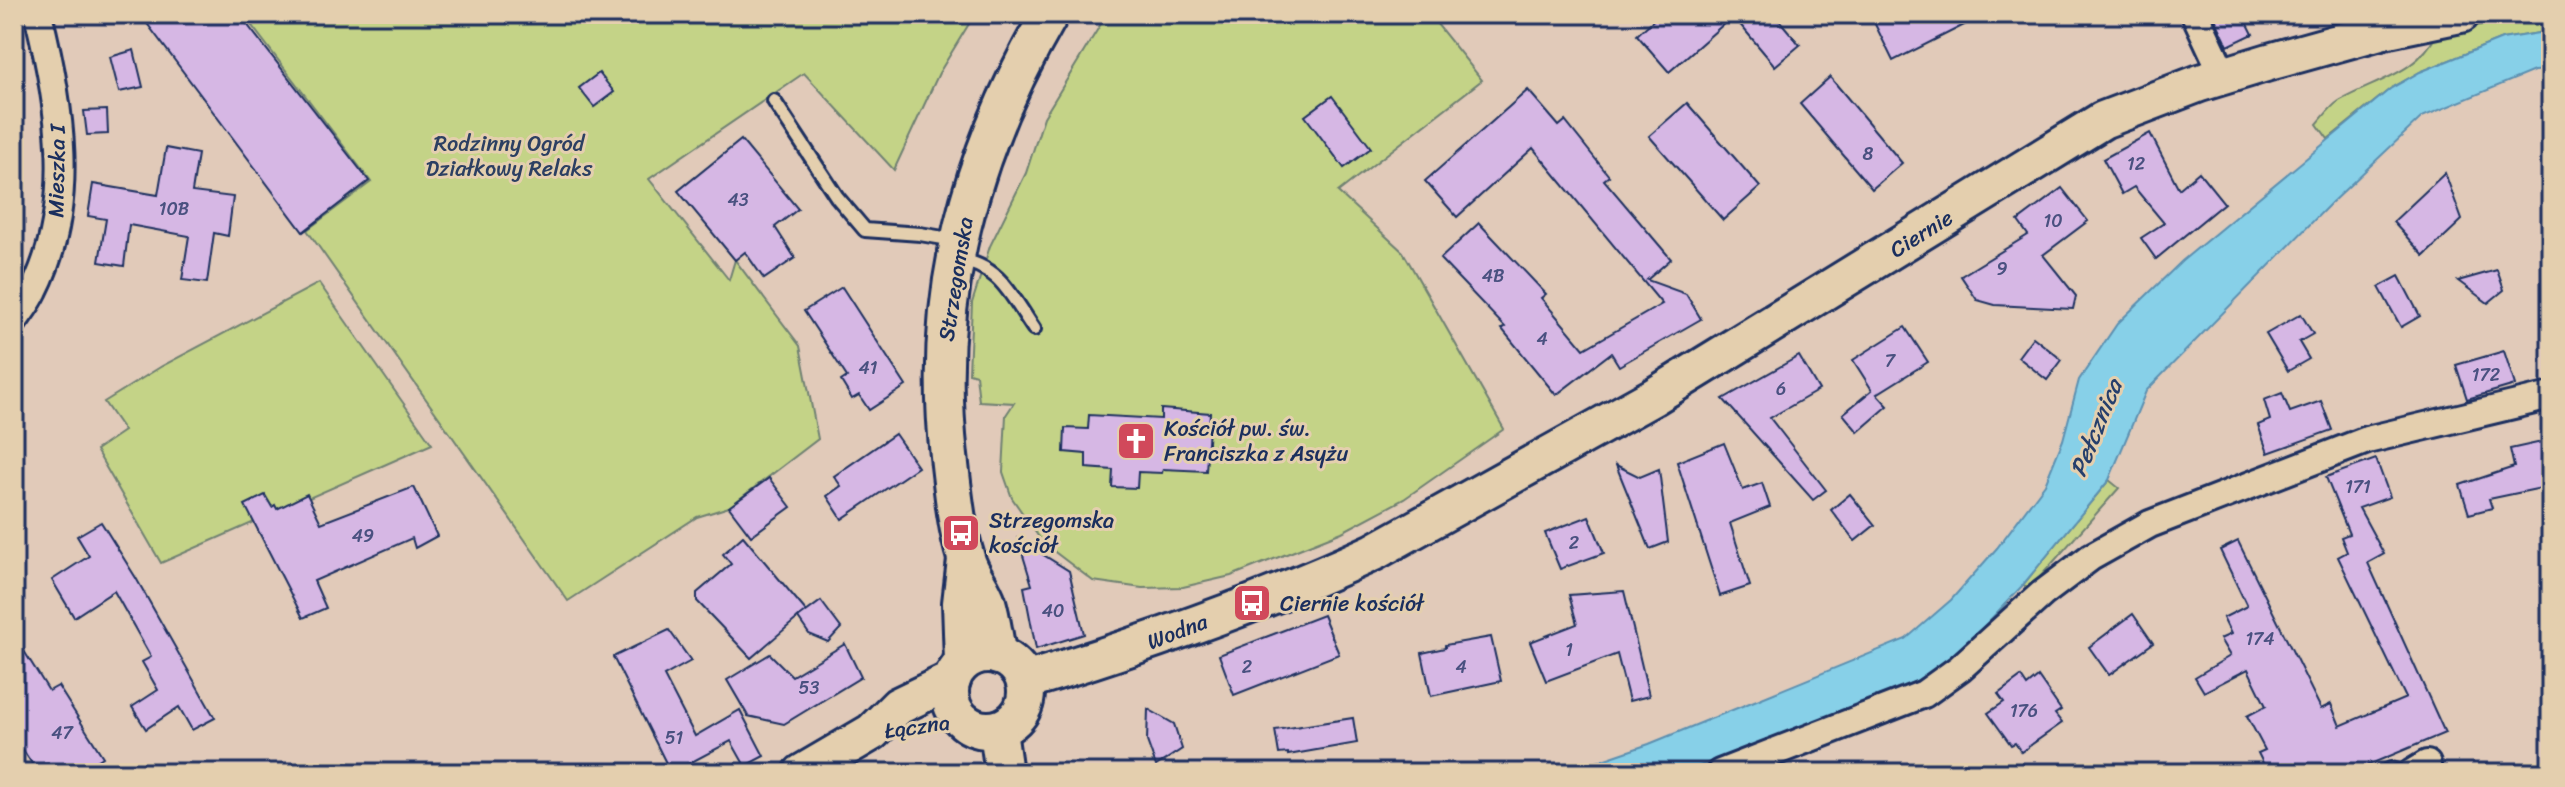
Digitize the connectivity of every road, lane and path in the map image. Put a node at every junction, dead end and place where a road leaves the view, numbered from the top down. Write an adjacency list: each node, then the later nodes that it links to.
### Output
1 (38, 14): 8 (street, Mieszka I)
2 (1050, 14): 7 (street, Strzegomska)
3 (2195, 14): 5 (street)
4 (2461, 14): 5 (street, Ciernie)
5 (2224, 76): 11 (street, Ciernie)
6 (774, 101): 7 (lane)
7 (956, 250): 9 (lane); 12 (street, Strzegomska)
8 (14, 321)
9 (1034, 329)
10 (2551, 396): 22 (street)
11 (1414, 531): 15 (street, Wodna)
12 (966, 560): 13 (street, Strzegomska); 14 (street, Strzegomska)
13 (998, 656): 14 (street); 15 (street)
14 (958, 670): 16 (street); 18 (street, Łączna)
15 (1025, 681): 17 (street)
16 (961, 720): 17 (street); 18 (street, Łączna)
17 (998, 731): 21 (street)
18 (872, 732): 20 (street, Łączna)
19 (2415, 770): 23 (lane)
20 (802, 773)
21 (1004, 773)
22 (1720, 773)
23 (2382, 773)

